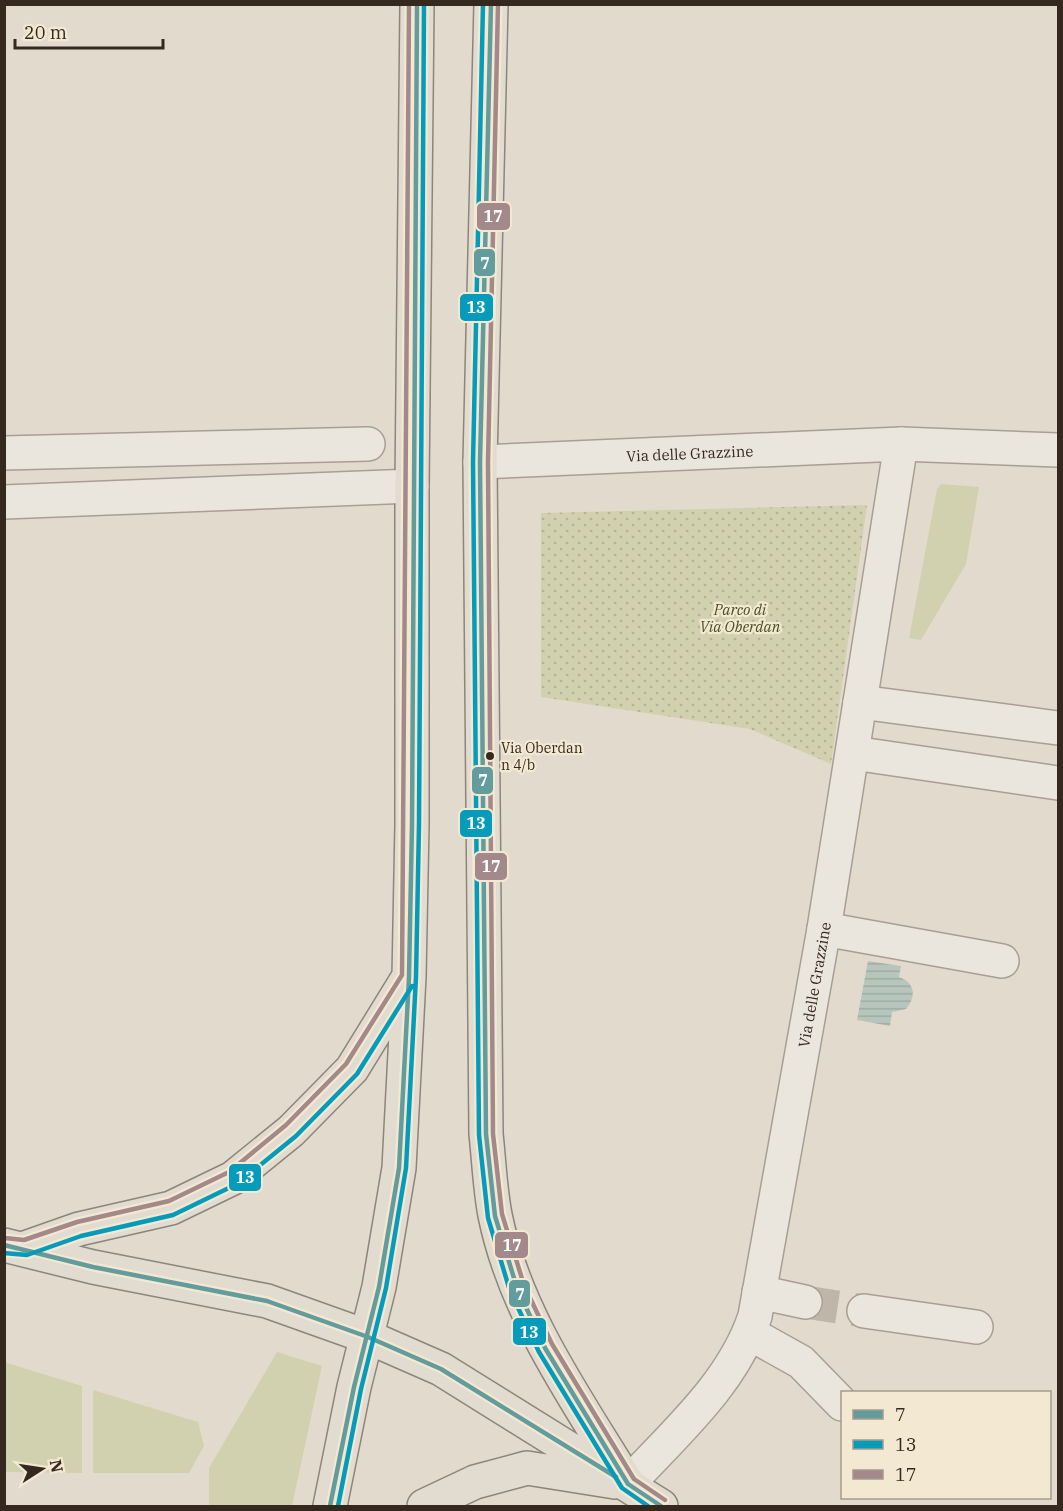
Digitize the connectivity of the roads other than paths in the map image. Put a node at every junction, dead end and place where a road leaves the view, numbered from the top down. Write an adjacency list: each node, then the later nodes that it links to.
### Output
1 (417, 4): 8 (main road)
2 (491, 4): 7 (main road)
3 (368, 444): 6 (street)
4 (901, 444): 5 (street, Via delle Grazzine); 7 (street, Via delle Grazzine); 10 (street, Via delle Grazzine)
5 (1059, 450)
6 (4, 453)
7 (480, 462): 25 (main road)
8 (412, 486): 9 (street); 16 (main road)
9 (4, 502)
10 (860, 702): 11 (street); 12 (street, Via delle Grazzine)
11 (1059, 728)
12 (853, 753): 13 (street); 14 (street, Via delle Grazzine)
13 (1059, 783)
14 (824, 930): 15 (street); 18 (street, Via delle Grazzine)
15 (1002, 961)
16 (409, 977): 17 (main road); 23 (main road)
17 (15, 1247): 23 (main road)
18 (759, 1292): 19 (street); 22 (street, Via delle Grazzine)
19 (805, 1302)
20 (864, 1311): 21 (street)
21 (976, 1327)
22 (749, 1333): 24 (street); 25 (street, Via delle Grazzine)
23 (368, 1336): 25 (main road); 26 (main road)
24 (841, 1402)
25 (628, 1484): 27 (main road); 28 (main road)
26 (330, 1506)
27 (424, 1506)
28 (661, 1506)

